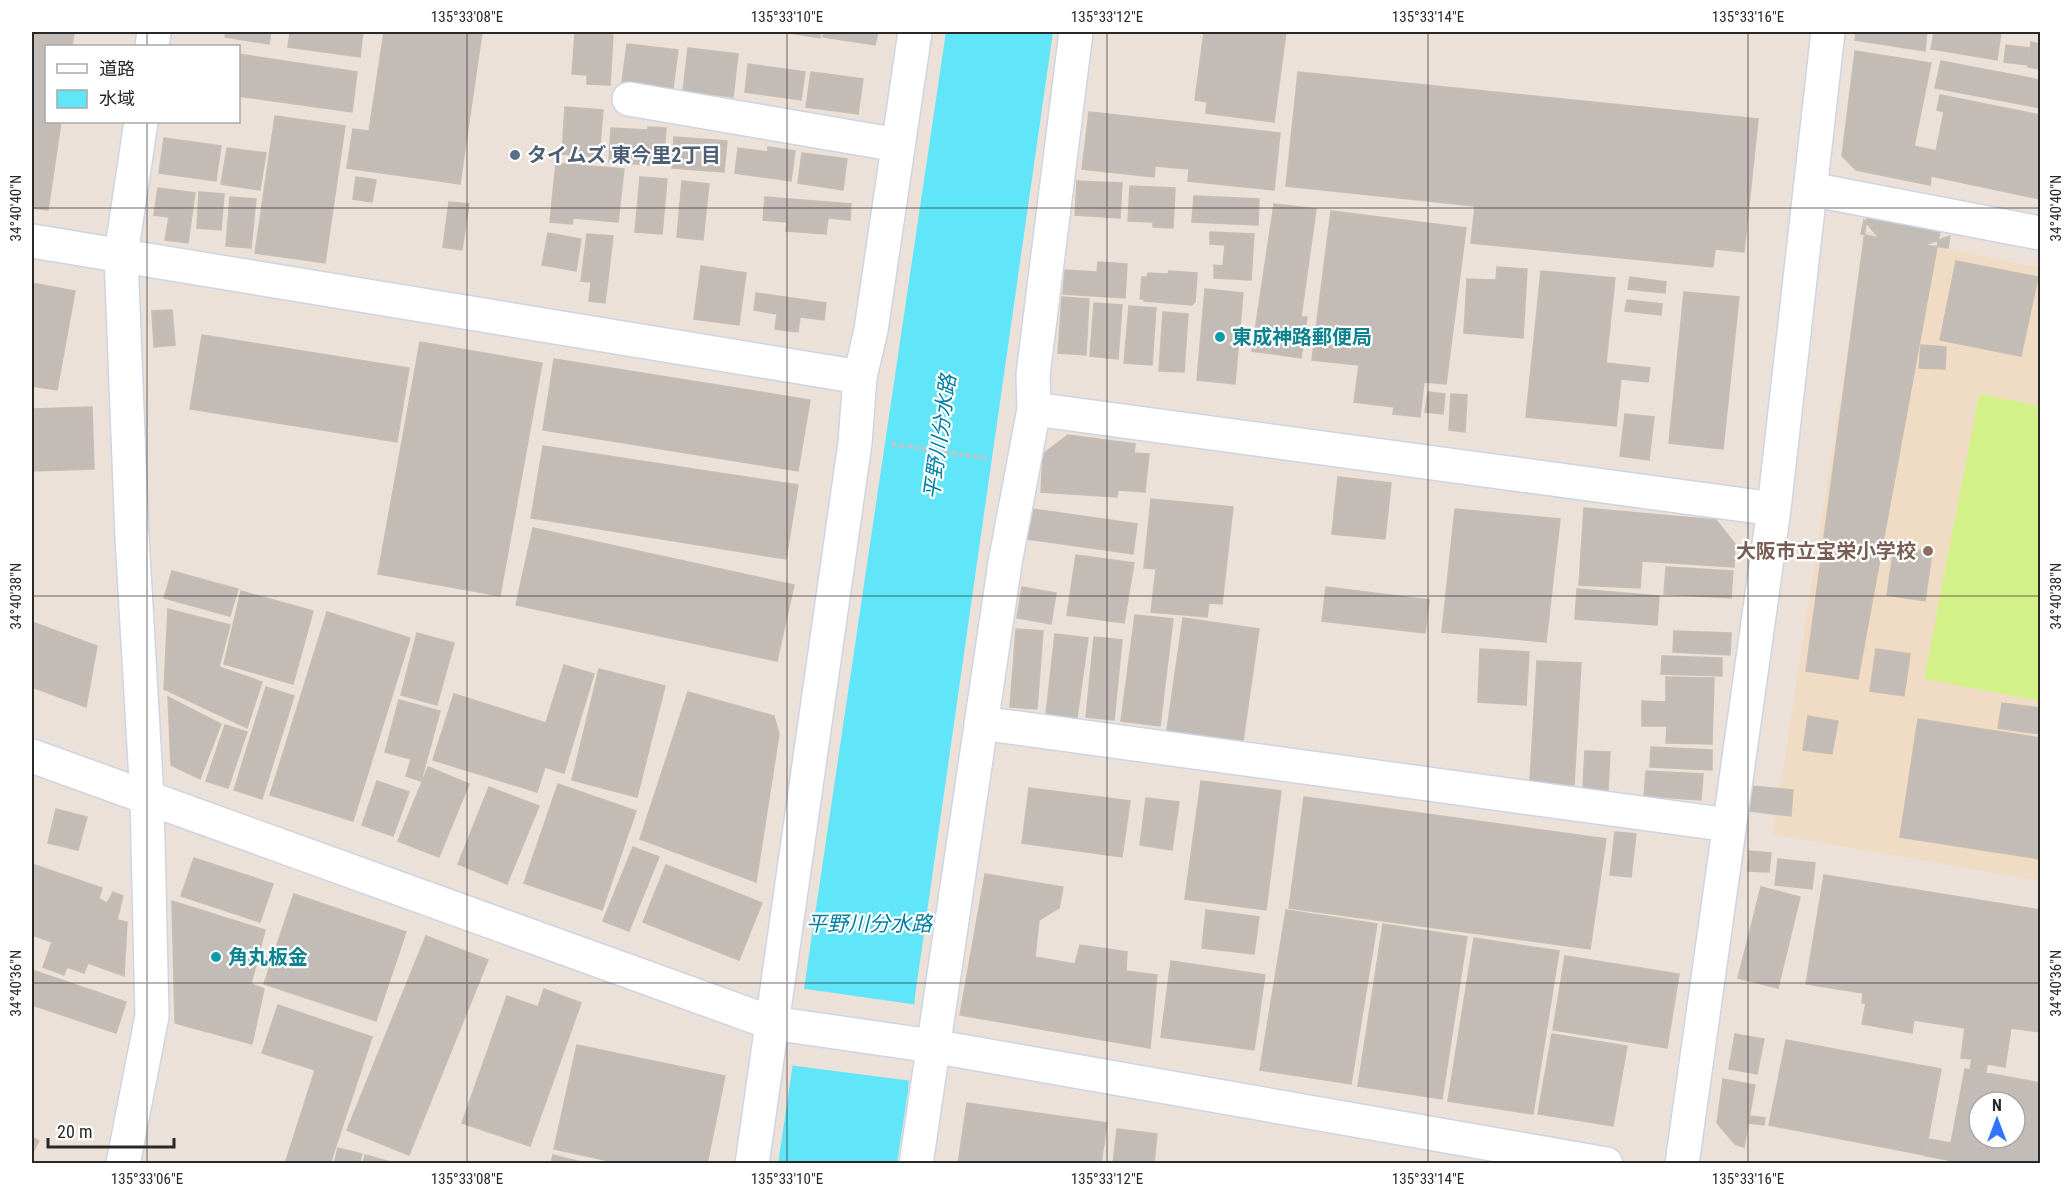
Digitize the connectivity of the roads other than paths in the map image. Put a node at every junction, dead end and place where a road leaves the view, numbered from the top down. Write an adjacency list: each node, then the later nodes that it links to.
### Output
1 (915, 32): 6 (street)
2 (1076, 32): 12 (street)
3 (1828, 32): 7 (street)
4 (629, 99): 6 (street)
5 (141, 123): 10 (street)
6 (898, 145): 11 (street)
7 (1810, 189): 8 (street); 13 (street)
8 (2040, 233)
9 (32, 241): 10 (street)
10 (121, 255): 11 (street); 16 (street)
11 (860, 377): 18 (street)
12 (1034, 409): 13 (street); 14 (street)
13 (1774, 509): 17 (street)
14 (981, 723): 17 (street); 19 (street)
15 (32, 756): 16 (street)
16 (147, 798): 18 (street); 20 (street)
17 (1729, 825): 24 (street)
18 (783, 1025): 19 (street); 21 (street)
19 (924, 1046): 22 (street); 23 (street)
20 (123, 1164)
21 (752, 1164)
22 (916, 1164)
23 (1606, 1164)
24 (1682, 1164)

